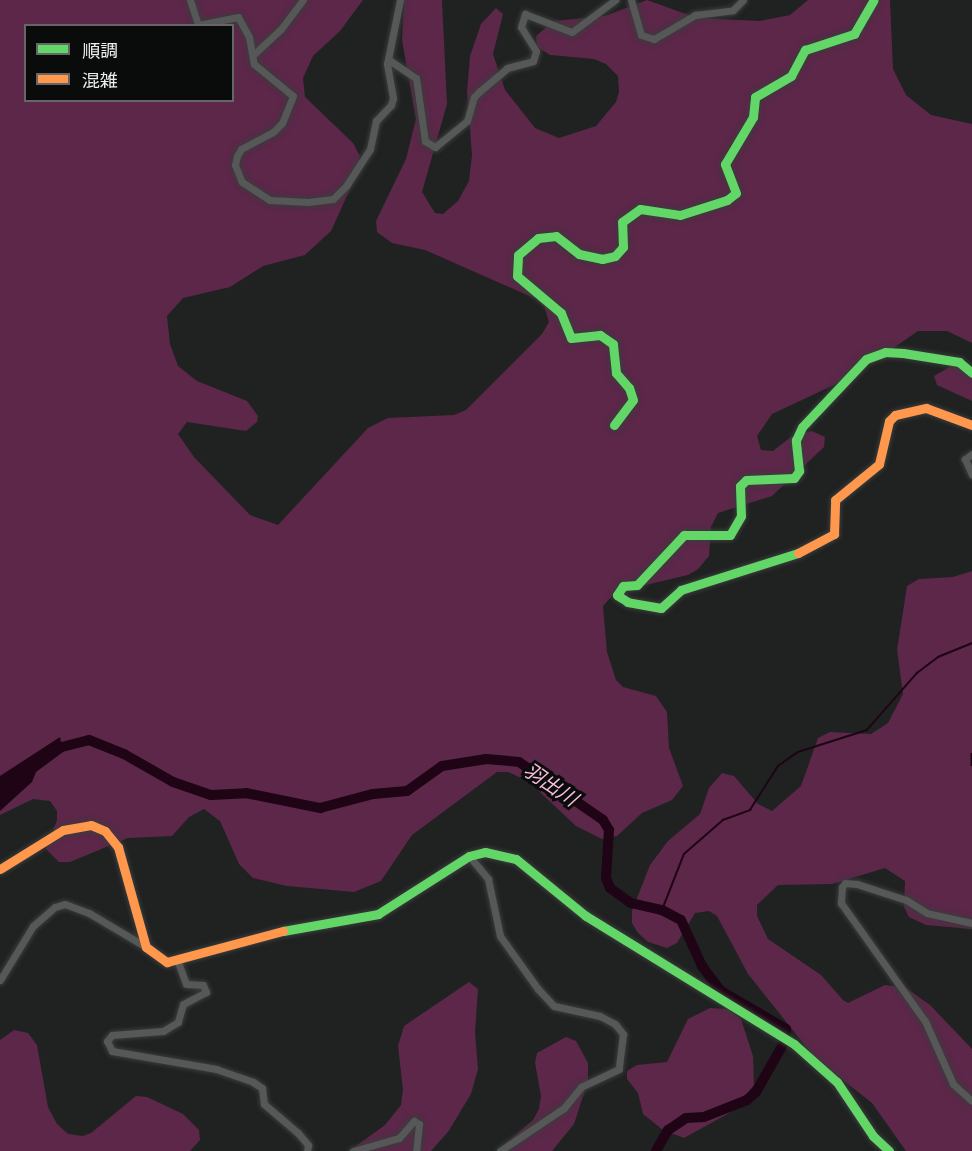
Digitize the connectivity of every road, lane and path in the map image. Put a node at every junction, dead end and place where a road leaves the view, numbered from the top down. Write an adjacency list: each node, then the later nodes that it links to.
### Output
1 (190, 0): 8 (street)
2 (303, 0): 10 (street)
3 (400, 0): 11 (street)
4 (615, 0): 11 (street)
5 (631, 0): 6 (street)
6 (743, 0)
7 (874, 0): 13 (street)
8 (198, 24)
9 (203, 24): 10 (street)
10 (253, 55): 11 (street)
11 (389, 60)
12 (972, 372): 14 (street)
13 (614, 425)
14 (972, 425)
15 (972, 454): 16 (street)
16 (972, 475)
17 (469, 856): 21 (street); 27 (street); 28 (street)
18 (0, 868): 20 (street)
19 (972, 923): 23 (street)
20 (146, 947): 21 (street); 22 (street)
21 (178, 962): 24 (street)
22 (0, 980)
23 (972, 1101)
24 (307, 1151)
25 (353, 1151): 26 (street)
26 (416, 1151)
27 (500, 1151)
28 (889, 1151)

